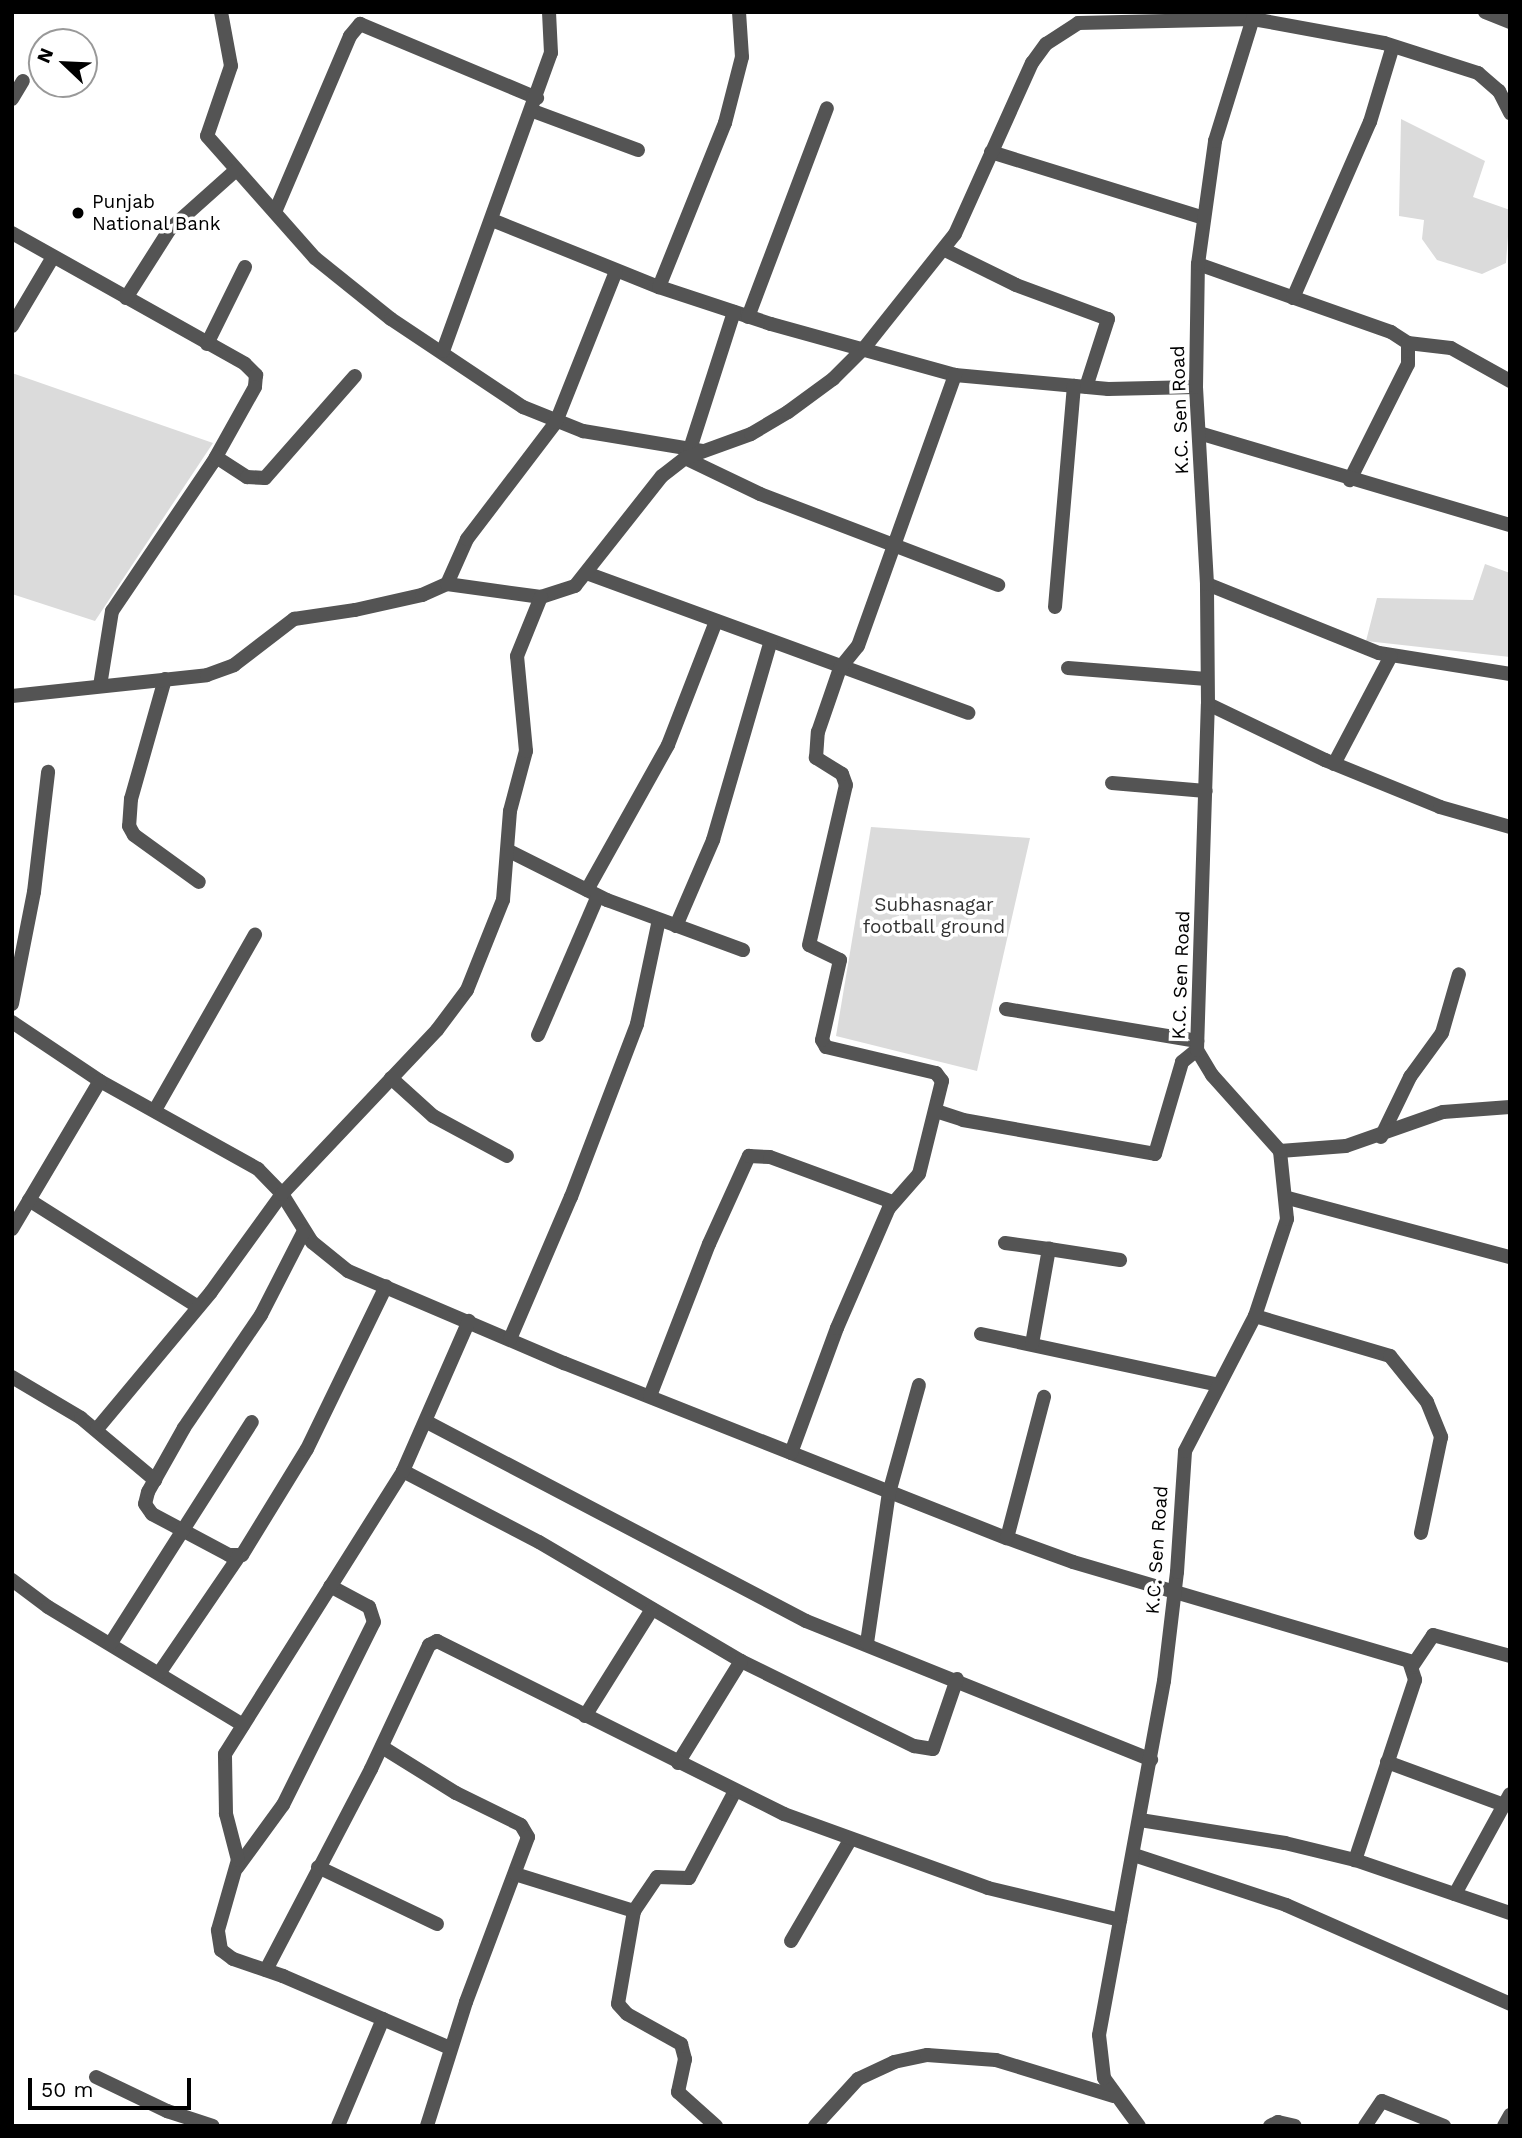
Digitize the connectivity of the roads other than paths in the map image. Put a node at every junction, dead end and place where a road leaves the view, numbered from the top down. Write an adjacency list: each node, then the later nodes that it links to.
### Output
1 (221, 12): 14 (street)
2 (549, 12): 9 (street)
3 (738, 12): 24 (street)
4 (1254, 16): 5 (street); 6 (street); 16 (street, K.C. Sen Road)
5 (1154, 17): 13 (street)
6 (1393, 46): 11 (street); 26 (street)
7 (23, 80): 8 (street)
8 (12, 99)
9 (535, 104): 12 (street); 15 (street); 17 (street)
10 (827, 108): 27 (street)
11 (1510, 113)
12 (638, 149)
13 (991, 152): 16 (street); 19 (street)
14 (236, 170): 15 (street); 25 (street)
15 (275, 212): 32 (street)
16 (1204, 218): 21 (street, K.C. Sen Road)
17 (492, 220): 23 (street); 32 (street)
18 (12, 233): 20 (street)
19 (945, 250): 31 (street); 36 (street)
20 (53, 257): 25 (street); 28 (street)
21 (1198, 264): 26 (street); 37 (street, K.C. Sen Road)
22 (245, 267): 30 (street)
23 (616, 271): 24 (street); 38 (street)
24 (659, 287): 27 (street)
25 (126, 298): 30 (street)
26 (1293, 298): 29 (street)
27 (741, 314): 31 (street); 40 (street)
28 (12, 326)
29 (1408, 343): 35 (street); 42 (street)
30 (207, 344): 41 (street)
31 (865, 347): 33 (street); 40 (street)
32 (443, 351): 38 (street)
33 (955, 375): 36 (street); 44 (street)
34 (355, 376): 41 (street)
35 (1510, 382)
36 (1080, 386): 37 (street); 50 (street)
37 (1196, 387): 39 (street, K.C. Sen Road)
38 (556, 422): 40 (street); 46 (street)
39 (1199, 433): 42 (street); 47 (street, K.C. Sen Road)
40 (693, 453): 44 (street); 45 (street)
41 (216, 457): 59 (street)
42 (1350, 480): 43 (street)
43 (1510, 525)
44 (894, 545): 48 (street); 54 (street)
45 (589, 574): 49 (street); 51 (street)
46 (447, 583): 49 (street); 57 (street)
47 (1207, 584): 53 (street); 58 (street, K.C. Sen Road)
48 (998, 585)
49 (541, 597): 68 (street)
50 (1055, 607)
51 (716, 621): 52 (street); 70 (street)
52 (771, 641): 54 (street); 72 (street)
53 (1391, 656): 56 (street); 63 (street)
54 (840, 668): 62 (street); 85 (street)
55 (1068, 668): 58 (street)
56 (1510, 674)
57 (165, 679): 59 (street); 69 (street)
58 (1207, 679): 61 (street, K.C. Sen Road)
59 (100, 686): 60 (street)
60 (12, 696)
61 (1208, 704): 63 (street); 66 (street, K.C. Sen Road)
62 (968, 713)
63 (1334, 764): 67 (street)
64 (48, 772): 76 (street)
65 (1112, 783): 66 (street)
66 (1206, 791): 80 (street, K.C. Sen Road)
67 (1510, 827)
68 (509, 851): 70 (street); 81 (street)
69 (200, 882)
70 (593, 893): 71 (street); 79 (street)
71 (659, 920): 72 (street); 104 (street)
72 (676, 926): 74 (street)
73 (255, 935): 84 (street)
74 (743, 950)
75 (1459, 974): 86 (street)
76 (12, 1004)
77 (1006, 1009): 80 (street)
78 (12, 1022): 82 (street)
79 (538, 1035)
80 (1197, 1045): 85 (street); 87 (street, K.C. Sen Road)
81 (390, 1078): 88 (street); 89 (street)
82 (100, 1081): 84 (street); 91 (street)
83 (1510, 1107): 86 (street)
84 (155, 1110): 89 (street)
85 (936, 1111): 92 (street)
86 (1381, 1137): 87 (street)
87 (1280, 1151): 90 (street, K.C. Sen Road)
88 (507, 1156)
89 (282, 1194): 94 (street); 100 (street)
90 (1288, 1198): 97 (street); 101 (street, K.C. Sen Road)
91 (29, 1200): 93 (street); 100 (street)
92 (892, 1202): 109 (street); 114 (street)
93 (12, 1229)
94 (304, 1231): 99 (street); 116 (street)
95 (1005, 1243): 96 (street)
96 (1049, 1249): 98 (street); 105 (street)
97 (1510, 1257)
98 (1120, 1260)
99 (386, 1286): 102 (street); 121 (street)
100 (198, 1307): 113 (street)
101 (1255, 1316): 108 (street, K.C. Sen Road); 119 (street)
102 (469, 1321): 104 (street); 112 (street)
103 (981, 1335): 105 (street)
104 (510, 1339): 109 (street)
105 (1032, 1344): 108 (street)
106 (12, 1377): 113 (street)
107 (919, 1385): 117 (street)
108 (1219, 1385): 124 (street, K.C. Sen Road)
109 (650, 1396): 114 (street)
110 (1044, 1397): 120 (street)
111 (252, 1422): 118 (street)
112 (427, 1422): 115 (street); 127 (street)
113 (97, 1429): 116 (street)
114 (791, 1453): 117 (street)
115 (403, 1471): 123 (street); 125 (street)
116 (155, 1480): 118 (street)
117 (889, 1493): 120 (street); 127 (street)
118 (181, 1530): 121 (street); 126 (street)
119 (1421, 1533)
120 (1007, 1538): 124 (street)
121 (239, 1556): 131 (street)
122 (12, 1580): 126 (street)
123 (330, 1586): 134 (street); 146 (street)
124 (1175, 1592): 130 (street); 136 (street, K.C. Sen Road)
125 (652, 1609): 129 (street); 133 (street)
126 (111, 1643): 131 (street)
127 (867, 1643): 132 (street)
128 (1510, 1656): 130 (street)
129 (741, 1661): 132 (street); 138 (street)
130 (1413, 1665): 137 (street)
131 (160, 1672): 134 (street)
132 (957, 1679): 136 (street)
133 (585, 1716): 135 (street); 138 (street)
134 (243, 1724): 146 (street)
135 (382, 1747): 145 (street); 147 (street)
136 (1151, 1759): 141 (street, K.C. Sen Road)
137 (1387, 1762): 140 (street); 144 (street)
138 (678, 1763): 139 (street)
139 (736, 1791): 142 (street); 149 (street)
140 (1507, 1800): 148 (street)
141 (1140, 1820): 143 (street, K.C. Sen Road); 144 (street)
142 (850, 1840): 151 (street); 153 (street)
143 (1134, 1855): 151 (street, K.C. Sen Road); 155 (street)
144 (1355, 1860): 148 (street)
145 (318, 1867): 152 (street); 154 (street)
146 (237, 1868): 154 (street)
147 (515, 1874): 149 (street); 157 (street)
148 (1455, 1894): 150 (street)
149 (634, 1911): 164 (street)
150 (1510, 1913)
151 (1120, 1920): 159 (street, K.C. Sen Road)
152 (437, 1924)
153 (791, 1941)
154 (265, 1970): 156 (street)
155 (1510, 2004)
156 (383, 2019): 157 (street); 162 (street)
157 (450, 2048): 163 (street)
158 (96, 2077): 161 (street)
159 (1114, 2096): 165 (street); 166 (street, K.C. Sen Road)
160 (1510, 2115): 171 (street)
161 (213, 2126)
162 (338, 2126)
163 (427, 2126)
164 (716, 2126)
165 (815, 2126)
166 (1139, 2126)
167 (1270, 2126): 168 (street)
168 (1294, 2126)
169 (1365, 2126): 170 (street)
170 (1444, 2126)
171 (1504, 2126)

